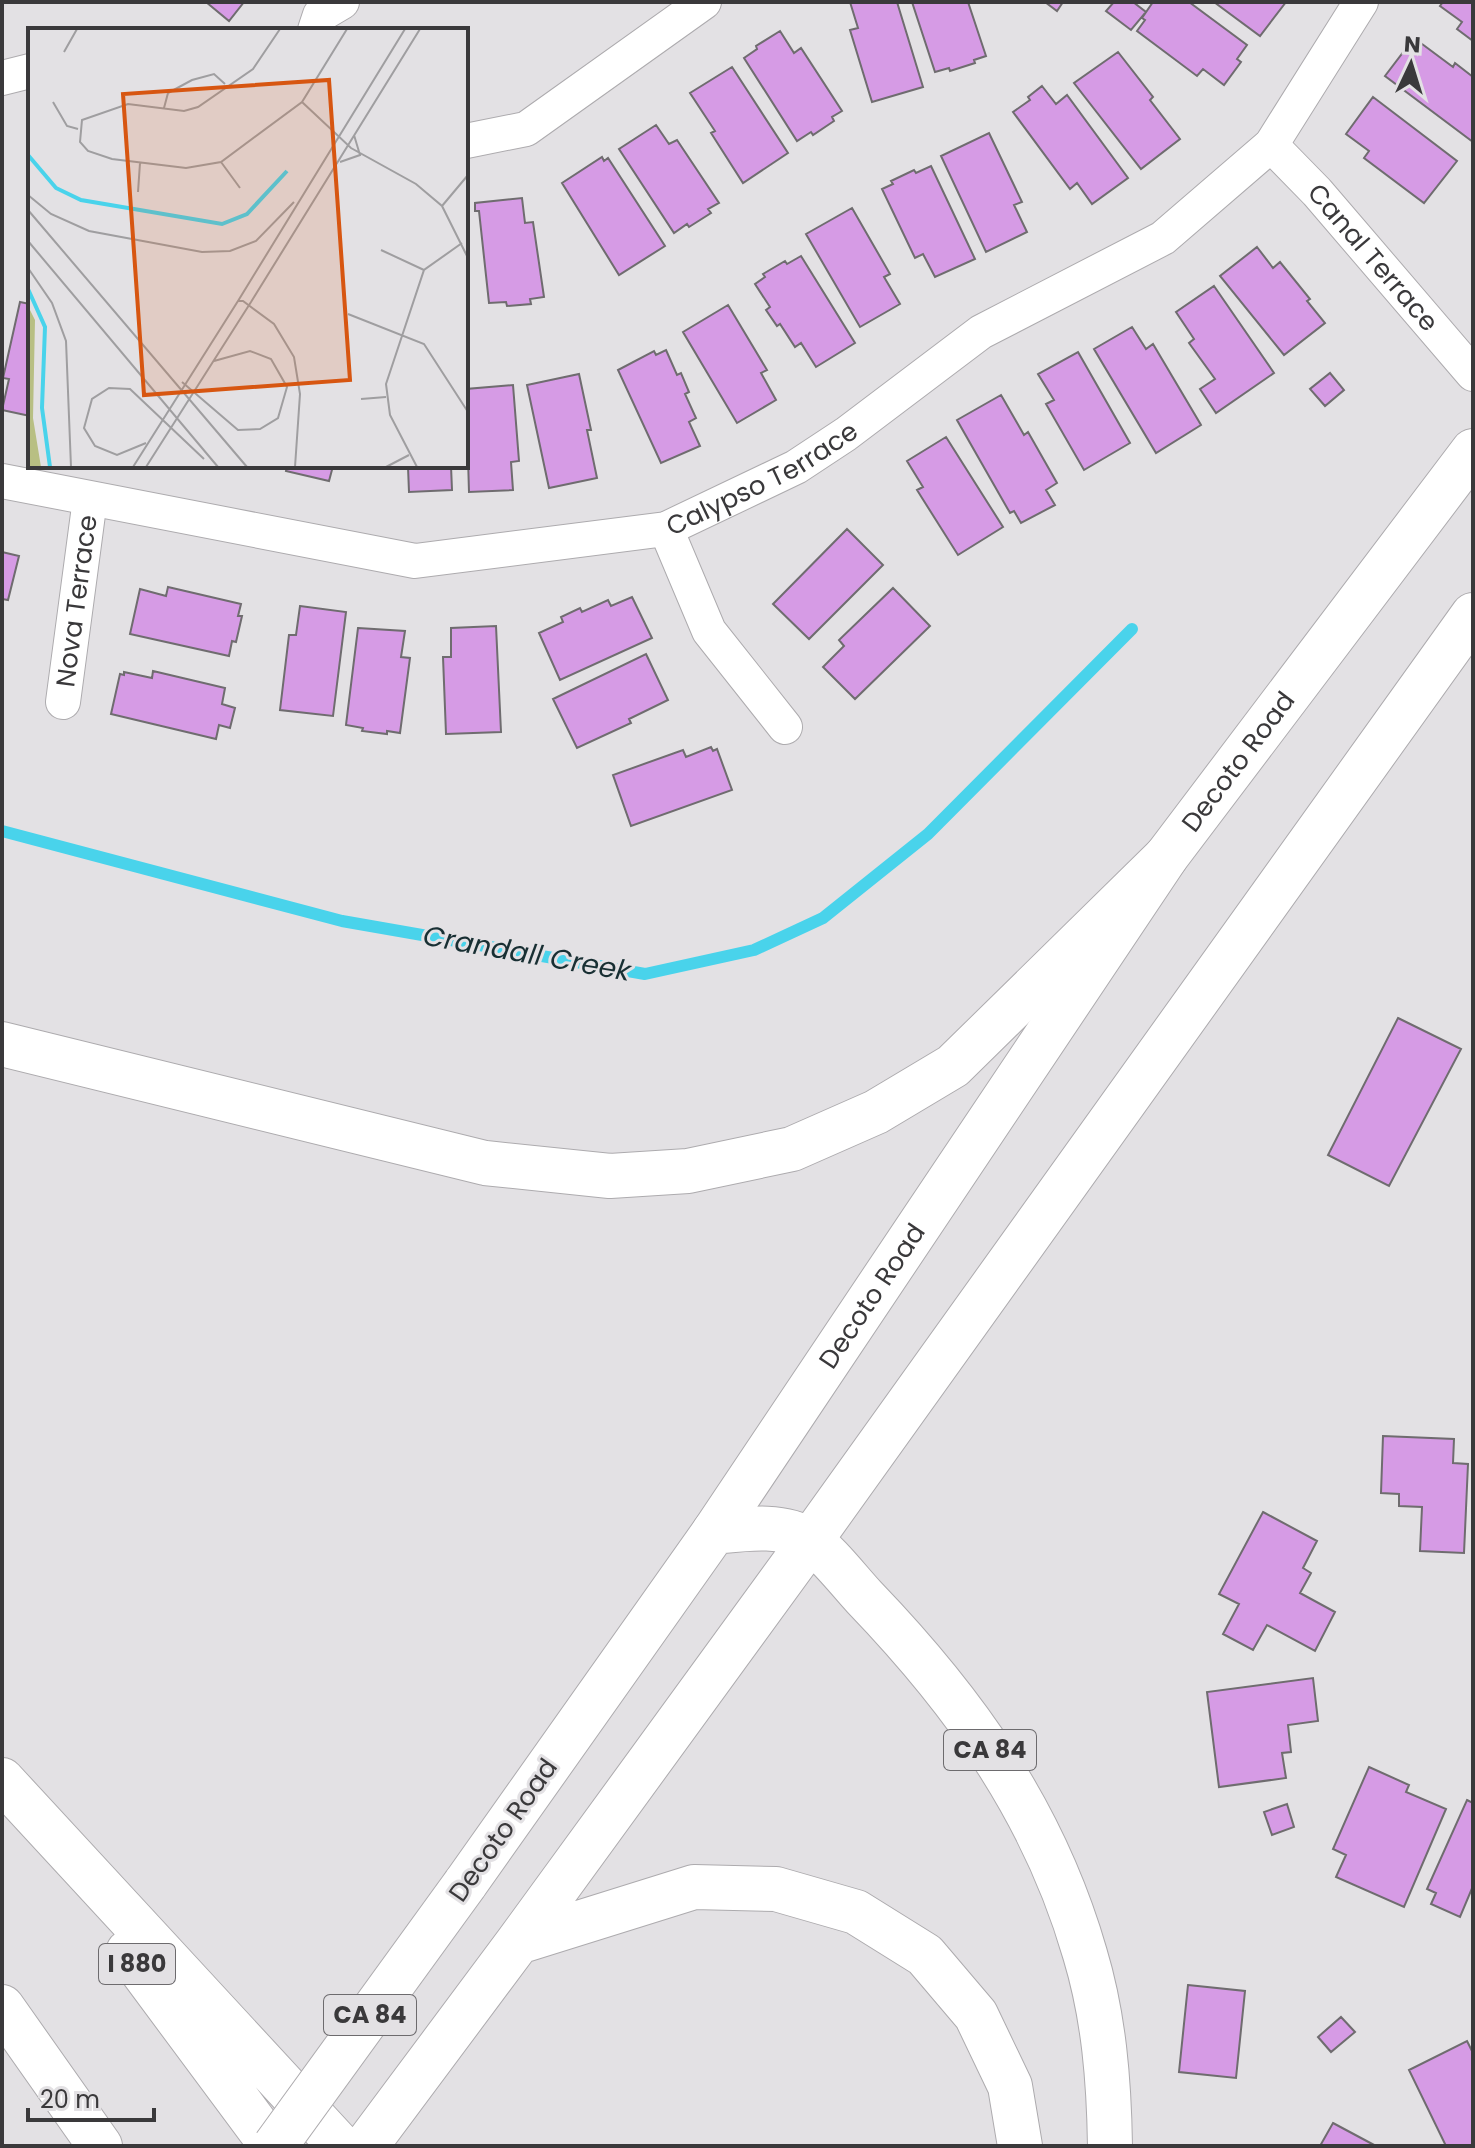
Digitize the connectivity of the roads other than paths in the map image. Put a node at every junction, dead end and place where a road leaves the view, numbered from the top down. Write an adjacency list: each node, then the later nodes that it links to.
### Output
1 (342, 2): 4 (street)
2 (704, 2): 7 (street)
3 (1361, 2): 8 (street, Calypso Terrace)
4 (316, 28)
5 (28, 72): 6 (street)
6 (2, 78)
7 (468, 141)
8 (1271, 145): 9 (street, Canal Terrace); 13 (street, Calypso Terrace)
9 (1473, 374)
10 (1473, 451): 17 (main road, Decoto Road)
11 (2, 481): 12 (street, Calypso Terrace)
12 (90, 499): 13 (street, Calypso Terrace); 15 (street, Nova Terrace)
13 (666, 529): 16 (street)
14 (1473, 615): 20 (main road)
15 (63, 702)
16 (785, 727)
17 (1166, 857): 18 (main road); 19 (main road, Decoto Road)
18 (2, 1044)
19 (714, 1532): 20 (main road); 25 (main road, Decoto Road / CA 84, bridge)
20 (810, 1541): 22 (main road); 29 (main road, CA 84)
21 (2, 1781): 25 (main road, I 880); 26 (main road)
22 (518, 1942): 27 (main road); 28 (main road)
23 (2, 2007): 24 (main road)
24 (100, 2146)
25 (273, 2146)
26 (340, 2146)
27 (366, 2146)
28 (1020, 2146)
29 (1110, 2146)

